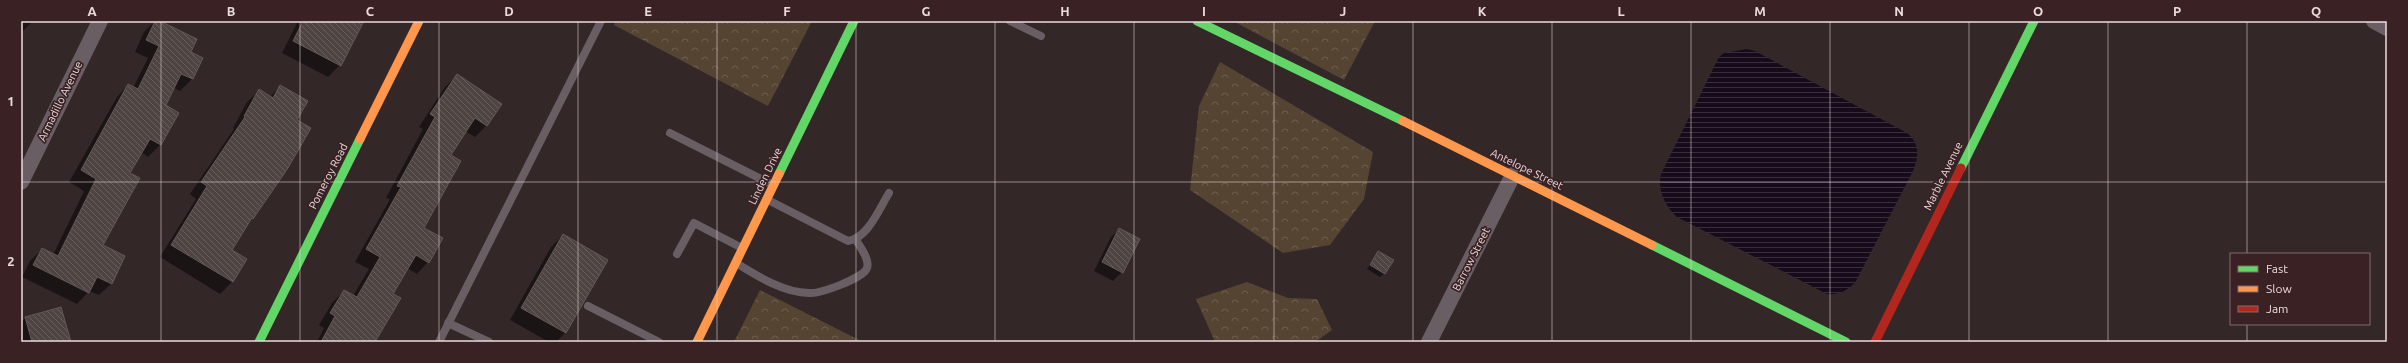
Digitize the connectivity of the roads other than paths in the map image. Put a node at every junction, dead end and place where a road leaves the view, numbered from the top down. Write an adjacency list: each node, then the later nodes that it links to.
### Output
1 (100, 21): 13 (street, Armadillo Avenue)
2 (419, 21): 23 (street, Pomeroy Road)
3 (602, 21): 22 (lane)
4 (854, 21): 14 (street, Linden Drive)
5 (1010, 21): 10 (lane)
6 (1197, 21): 12 (street, Antelope Street)
7 (2034, 21): 30 (street, Marble Avenue)
8 (2374, 21): 9 (street)
9 (2387, 28)
10 (1041, 36)
11 (670, 133): 14 (lane)
12 (1513, 175): 28 (street, Barrow Street); 29 (street, Antelope Street)
13 (21, 182)
14 (774, 185): 16 (street, Linden Drive)
15 (889, 193): 17 (lane)
16 (767, 200): 17 (lane); 18 (street, Linden Drive)
17 (856, 240): 20 (lane)
18 (743, 249): 19 (lane); 20 (street, Linden Drive)
19 (677, 254)
20 (736, 263): 27 (street, Linden Drive)
21 (588, 306): 26 (lane)
22 (448, 323): 24 (lane); 25 (lane)
23 (259, 342)
24 (439, 342)
25 (489, 342)
26 (659, 342)
27 (697, 342)
28 (1429, 342)
29 (1846, 342)
30 (1874, 342)

